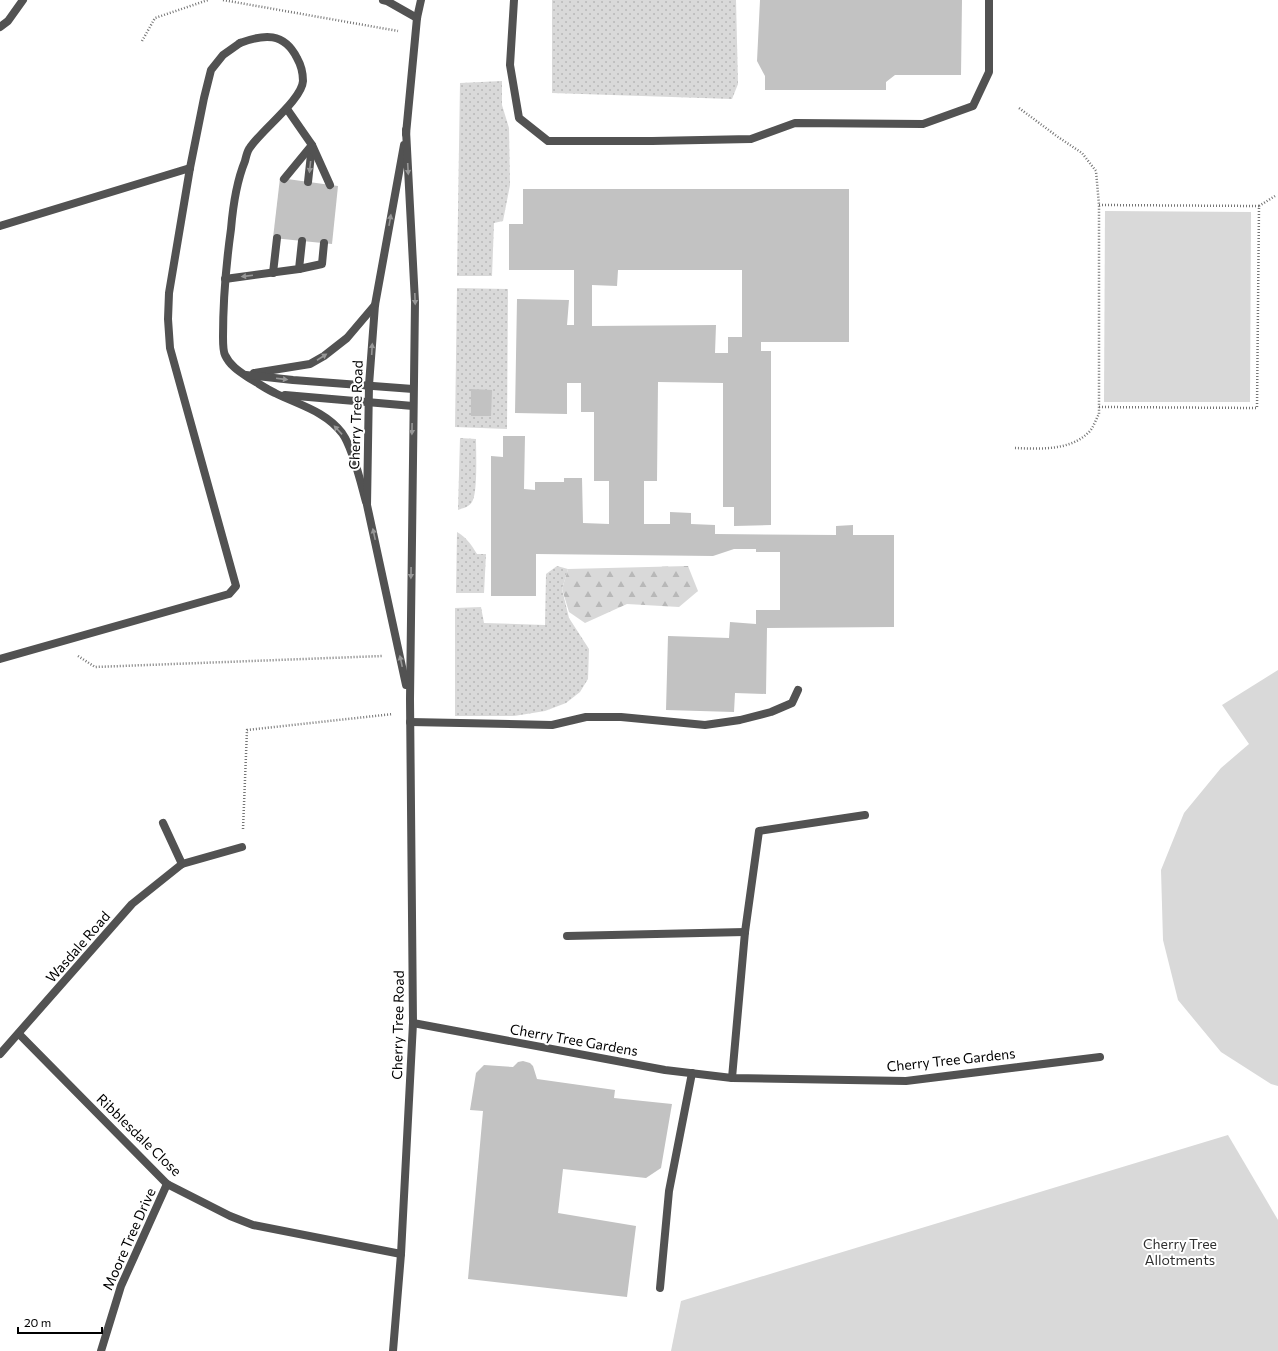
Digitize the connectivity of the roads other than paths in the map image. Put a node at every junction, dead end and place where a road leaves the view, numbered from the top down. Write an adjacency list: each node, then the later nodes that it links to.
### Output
1 (23, 0): 7 (street)
2 (383, 0): 6 (street)
3 (421, 0): 6 (street, Cherry Tree Road)
4 (514, 0): 5 (street)
5 (988, 0)
6 (417, 18): 9 (street, Cherry Tree Road)
7 (0, 26)
8 (286, 108): 10 (street); 11 (street); 21 (street)
9 (406, 130): 22 (street, Cherry Tree Road, one-way to 9); 25 (street, Cherry Tree Road, one-way to 25)
10 (312, 145): 12 (street); 13 (street, one-way to 13); 14 (street)
11 (190, 168): 15 (street); 30 (street)
12 (284, 179)
13 (308, 182)
14 (330, 185)
15 (0, 226)
16 (277, 238): 20 (street)
17 (302, 240): 19 (street)
18 (324, 243): 19 (street)
19 (299, 269): 20 (street)
20 (273, 273): 21 (street, one-way to 21)
21 (225, 279): 23 (street)
22 (375, 305): 23 (street, one-way to 22); 24 (street, Cherry Tree Road, one-way to 22)
23 (244, 374): 24 (street, one-way to 24); 26 (street)
24 (370, 385): 25 (street); 27 (street, Cherry Tree Road)
25 (413, 389): 28 (street, Cherry Tree Road)
26 (276, 394): 27 (street); 29 (street, one-way to 26)
27 (370, 403): 28 (street); 29 (street, Cherry Tree Road)
28 (413, 406): 32 (street, Cherry Tree Road, one-way to 32)
29 (367, 504): 32 (street, Cherry Tree Road, one-way to 29)
30 (0, 659)
31 (798, 690): 33 (street)
32 (410, 699): 33 (street, Cherry Tree Road)
33 (410, 722): 40 (street, Cherry Tree Road)
34 (864, 815): 38 (street)
35 (163, 822): 37 (street)
36 (242, 847): 37 (street, Wasdale Road)
37 (182, 864): 41 (street, Wasdale Road)
38 (745, 932): 39 (street); 45 (street)
39 (567, 936)
40 (413, 1023): 44 (street, Cherry Tree Gardens); 47 (street, Cherry Tree Road)
41 (19, 1034): 42 (street, Wasdale Road); 46 (street, Ribblesdale Close)
42 (0, 1054)
43 (1100, 1056): 45 (street, Cherry Tree Gardens)
44 (692, 1073): 45 (street, Cherry Tree Gardens); 48 (street)
45 (732, 1078)
46 (167, 1184): 47 (street, Ribblesdale Close); 49 (street, Moore Tree Drive)
47 (401, 1254): 50 (street, Cherry Tree Road)
48 (660, 1288)
49 (101, 1351)
50 (393, 1351)

